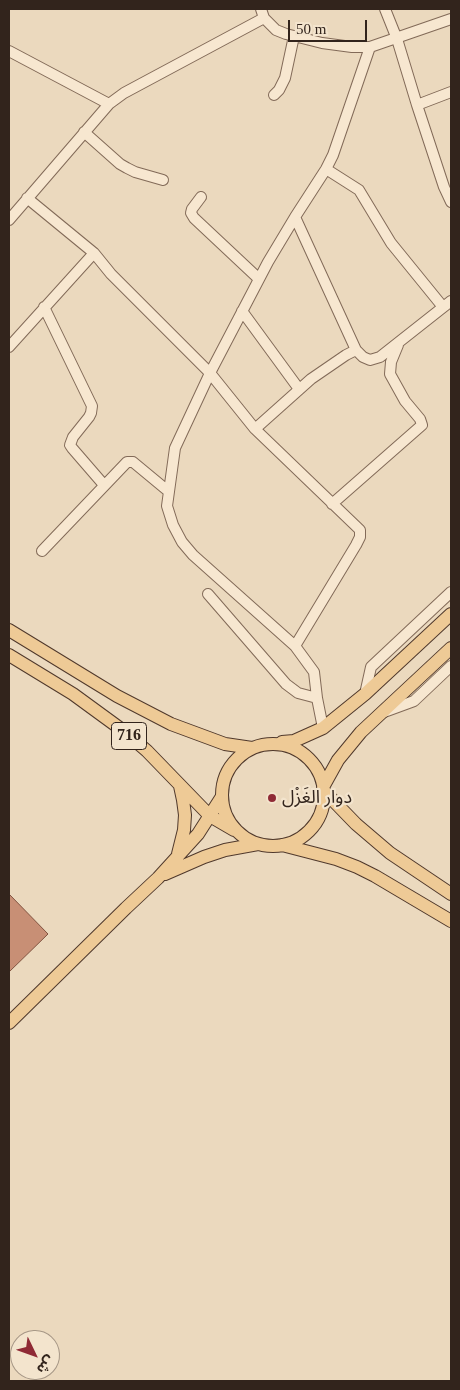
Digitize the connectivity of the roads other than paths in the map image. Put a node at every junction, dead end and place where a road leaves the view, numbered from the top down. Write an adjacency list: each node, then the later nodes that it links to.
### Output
1 (385, 9): 5 (street)
2 (262, 13): 4 (street); 10 (street)
3 (451, 19): 5 (street)
4 (294, 36): 6 (street); 9 (street)
5 (396, 39): 6 (street); 11 (street)
6 (370, 47): 13 (street)
7 (9, 51): 10 (street)
8 (451, 92): 11 (street)
9 (274, 95)
10 (109, 104): 12 (street)
11 (417, 106): 17 (street)
12 (84, 132): 14 (street); 16 (street)
13 (326, 169): 18 (street); 22 (street)
14 (163, 180)
15 (201, 197): 21 (street)
16 (27, 198): 19 (street); 20 (street)
17 (451, 202)
18 (295, 217): 21 (street); 27 (street)
19 (9, 220)
20 (94, 253): 23 (street); 28 (street)
21 (259, 279): 24 (street)
22 (447, 304): 25 (street)
23 (44, 307): 26 (street); 31 (street)
24 (242, 311): 28 (street); 29 (street)
25 (398, 343): 27 (street); 33 (street)
26 (9, 347)
27 (356, 350): 29 (street)
28 (210, 373): 30 (street); 32 (street)
29 (299, 389): 30 (street)
30 (255, 429): 33 (street)
31 (104, 485): 32 (street); 34 (street)
32 (168, 491): 39 (street)
33 (332, 504): 39 (street)
34 (42, 551)
35 (451, 592): 43 (street)
36 (208, 594): 44 (street)
37 (451, 614): 43 (main road)
38 (9, 630): 48 (main road, 716)
39 (295, 646): 44 (street)
40 (451, 648): 45 (main road)
41 (9, 655): 49 (main road, 716)
42 (451, 666): 45 (street)
43 (365, 694): 46 (main road)
44 (317, 698): 46 (street)
45 (381, 713): 50 (main road)
46 (323, 728): 47 (main road)
47 (276, 743): 48 (main road, 716); 50 (main road, 716)
48 (252, 748): 51 (main road, 716)
49 (180, 786): 52 (main road, 716); 56 (main road)
50 (324, 789): 55 (main road, 716); 58 (main road, 716)
51 (221, 798): 52 (main road); 53 (main road, 716)
52 (210, 816): 53 (main road, 716); 56 (main road)
53 (236, 831): 54 (main road, 716)
54 (258, 844): 55 (main road, 716); 57 (main road)
55 (282, 845): 59 (main road, 716)
56 (176, 859): 57 (main road)
57 (158, 878): 60 (main road)
58 (451, 894)
59 (451, 921)
60 (9, 1023)

